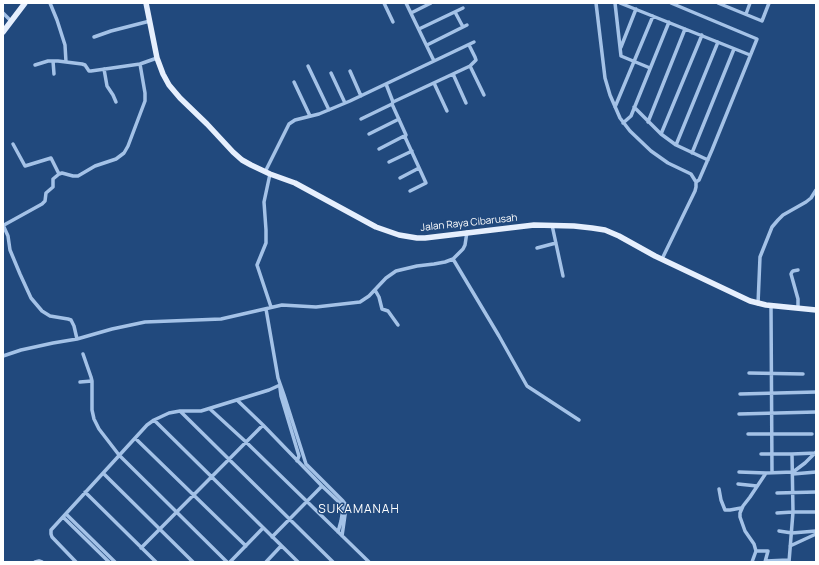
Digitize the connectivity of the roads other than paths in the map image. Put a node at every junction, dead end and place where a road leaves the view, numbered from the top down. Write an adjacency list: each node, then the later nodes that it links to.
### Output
1 (25, 3): 23 (main road)
2 (50, 3): 43 (street)
3 (146, 3): 24 (main road, Jalan Raya Cibarusah)
4 (384, 3): 25 (street)
5 (406, 3): 18 (street)
6 (431, 3): 18 (street)
7 (596, 3): 64 (street)
8 (615, 3): 37 (street)
9 (620, 3): 17 (street)
10 (673, 3): 38 (street)
11 (718, 3): 15 (street)
12 (731, 3): 15 (street)
13 (750, 3): 21 (street)
14 (769, 3): 21 (street)
15 (729, 7): 21 (street)
16 (463, 8): 19 (street)
17 (636, 9): 22 (street); 37 (street)
18 (411, 12): 28 (street)
19 (455, 12): 28 (street); 34 (street)
20 (3, 13): 23 (street)
21 (746, 14)
22 (653, 16): 26 (street); 42 (street)
23 (12, 21): 29 (main road)
24 (150, 21): 31 (street); 39 (main road, Jalan Raya Cibarusah)
25 (393, 22)
26 (669, 22): 27 (street); 48 (street)
27 (685, 29): 30 (street); 70 (street)
28 (419, 30): 34 (street)
29 (3, 32)
30 (702, 36): 33 (street); 73 (street)
31 (94, 37)
32 (474, 42): 35 (street)
33 (718, 42): 36 (street); 76 (street)
34 (427, 45): 41 (street)
35 (468, 45): 41 (street); 47 (street)
36 (734, 48): 38 (street); 79 (street)
37 (620, 49): 42 (street)
38 (750, 55): 80 (street)
39 (157, 58): 44 (street); 83 (main road, Jalan Raya Cibarusah)
40 (53, 61): 43 (street); 45 (street); 52 (street)
41 (434, 61): 56 (street)
42 (634, 61): 48 (street); 64 (street)
43 (66, 62): 49 (street)
44 (140, 64): 49 (street); 84 (street)
45 (35, 65)
46 (308, 66): 65 (street)
47 (470, 66): 53 (street); 57 (street)
48 (650, 68): 63 (street)
49 (104, 69): 59 (street)
50 (350, 71): 58 (street)
51 (331, 72): 60 (street)
52 (54, 74)
53 (453, 74): 55 (street); 62 (street)
54 (294, 82): 67 (street)
55 (434, 83): 61 (street); 66 (street)
56 (386, 84): 58 (street); 61 (street)
57 (484, 95)
58 (361, 96): 60 (street)
59 (116, 102)
60 (345, 103): 65 (street)
61 (393, 103): 68 (street); 69 (street)
62 (466, 104)
63 (634, 107): 70 (street); 71 (street)
64 (615, 108): 71 (street)
65 (328, 110): 67 (street)
66 (447, 111)
67 (310, 116): 83 (street)
68 (361, 119)
69 (399, 119): 72 (street); 74 (street)
70 (648, 122): 73 (street)
71 (623, 123): 86 (street)
72 (369, 134)
73 (661, 134): 76 (street)
74 (406, 135): 77 (street); 78 (street)
75 (13, 144): 84 (street)
76 (676, 145): 79 (street)
77 (379, 149)
78 (412, 152): 81 (street); 82 (street)
79 (692, 153): 80 (street)
80 (708, 160): 86 (street)
81 (389, 162)
82 (419, 168): 85 (street); 88 (street)
83 (268, 173): 91 (main road, Jalan Raya Cibarusah); 101 (street)
84 (59, 174): 89 (street)
85 (400, 178)
86 (696, 182): 95 (street)
87 (816, 190): 99 (street)
88 (410, 191)
89 (3, 225): 106 (street)
90 (552, 225): 91 (main road, Jalan Raya Cibarusah); 92 (street); 95 (main road, Jalan Raya Cibarusah)
91 (466, 232): 94 (street)
92 (556, 243): 93 (street); 97 (street)
93 (537, 248)
94 (453, 259): 98 (street); 125 (street)
95 (662, 259): 99 (main road, Jalan Raya Cibarusah)
96 (798, 270): 102 (street)
97 (563, 276)
98 (375, 290): 101 (street); 105 (street)
99 (758, 304): 100 (main road, Jalan Raya Cibarusah)
100 (771, 306): 102 (main road, Jalan Raya Cibarusah); 110 (street)
101 (271, 308): 103 (street)
102 (798, 308): 104 (main road, Jalan Raya Cibarusah)
103 (266, 309): 106 (street); 114 (street)
104 (816, 310)
105 (398, 325)
106 (77, 339): 108 (street)
107 (83, 354): 112 (street)
108 (3, 356)
109 (749, 373): 110 (street)
110 (772, 373): 111 (street); 117 (street)
111 (803, 374)
112 (92, 381): 113 (street); 136 (street)
113 (80, 382)
114 (280, 385): 118 (street); 138 (street); 169 (street)
115 (816, 392): 117 (street)
116 (740, 394): 117 (street)
117 (772, 394): 122 (street)
118 (237, 400): 119 (street); 126 (street)
119 (210, 409): 120 (street); 131 (street)
120 (180, 411): 124 (street); 137 (street)
121 (816, 412): 122 (street)
122 (772, 413): 123 (street); 128 (street)
123 (739, 414)
124 (154, 420): 130 (street); 145 (street)
125 (579, 420)
126 (263, 425): 131 (street); 138 (street)
127 (748, 434): 128 (street)
128 (772, 434): 129 (street); 134 (street)
129 (812, 434)
130 (135, 438): 136 (street); 154 (street)
131 (246, 442): 137 (street); 155 (street)
132 (816, 452): 135 (street); 144 (street)
133 (761, 454): 134 (street)
134 (771, 454): 135 (street); 143 (street)
135 (792, 454): 144 (street)
136 (119, 456): 141 (street); 157 (street)
137 (229, 459): 145 (street); 162 (street)
138 (297, 461): 147 (street)
139 (739, 472): 142 (street)
140 (816, 472): 144 (street)
141 (103, 473): 150 (street); 164 (street)
142 (766, 473): 143 (street); 148 (street)
143 (772, 473): 144 (street)
144 (793, 473): 151 (street)
145 (211, 477): 154 (street); 163 (street)
146 (738, 484): 148 (street)
147 (322, 486): 155 (street); 166 (street)
148 (757, 486): 156 (street)
149 (719, 489): 156 (street)
150 (85, 492): 161 (street); 174 (street)
151 (793, 492): 152 (street); 153 (street); 158 (street)
152 (816, 492)
153 (777, 493)
154 (194, 495): 157 (street); 171 (street)
155 (307, 501): 162 (street); 166 (street)
156 (741, 508): 175 (street)
157 (176, 512): 164 (street); 185 (street)
158 (793, 512): 159 (street); 160 (street); 168 (street)
159 (816, 512)
160 (777, 513)
161 (64, 515): 180 (street); 181 (street); 182 (street)
162 (290, 519): 170 (street); 188 (street)
163 (263, 528): 170 (street); 171 (street)
164 (160, 529): 174 (street); 184 (street)
165 (779, 531): 168 (street)
166 (338, 532): 169 (street)
167 (816, 532): 168 (street); 173 (street)
168 (792, 533): 173 (street)
169 (342, 536): 189 (street)
170 (272, 537): 172 (street)
171 (246, 546): 185 (street)
172 (282, 546): 186 (street); 187 (street)
173 (790, 546): 177 (street)
174 (141, 548): 183 (street)
175 (756, 551): 176 (street); 190 (street)
176 (766, 561): 177 (street)
177 (789, 561)
178 (35, 562): 179 (street)
179 (42, 562)
180 (76, 562)
181 (109, 562)
182 (115, 562)
183 (156, 562)
184 (193, 562)
185 (228, 562)
186 (266, 562)
187 (298, 562)
188 (334, 562)
189 (369, 562)
190 (752, 562)

